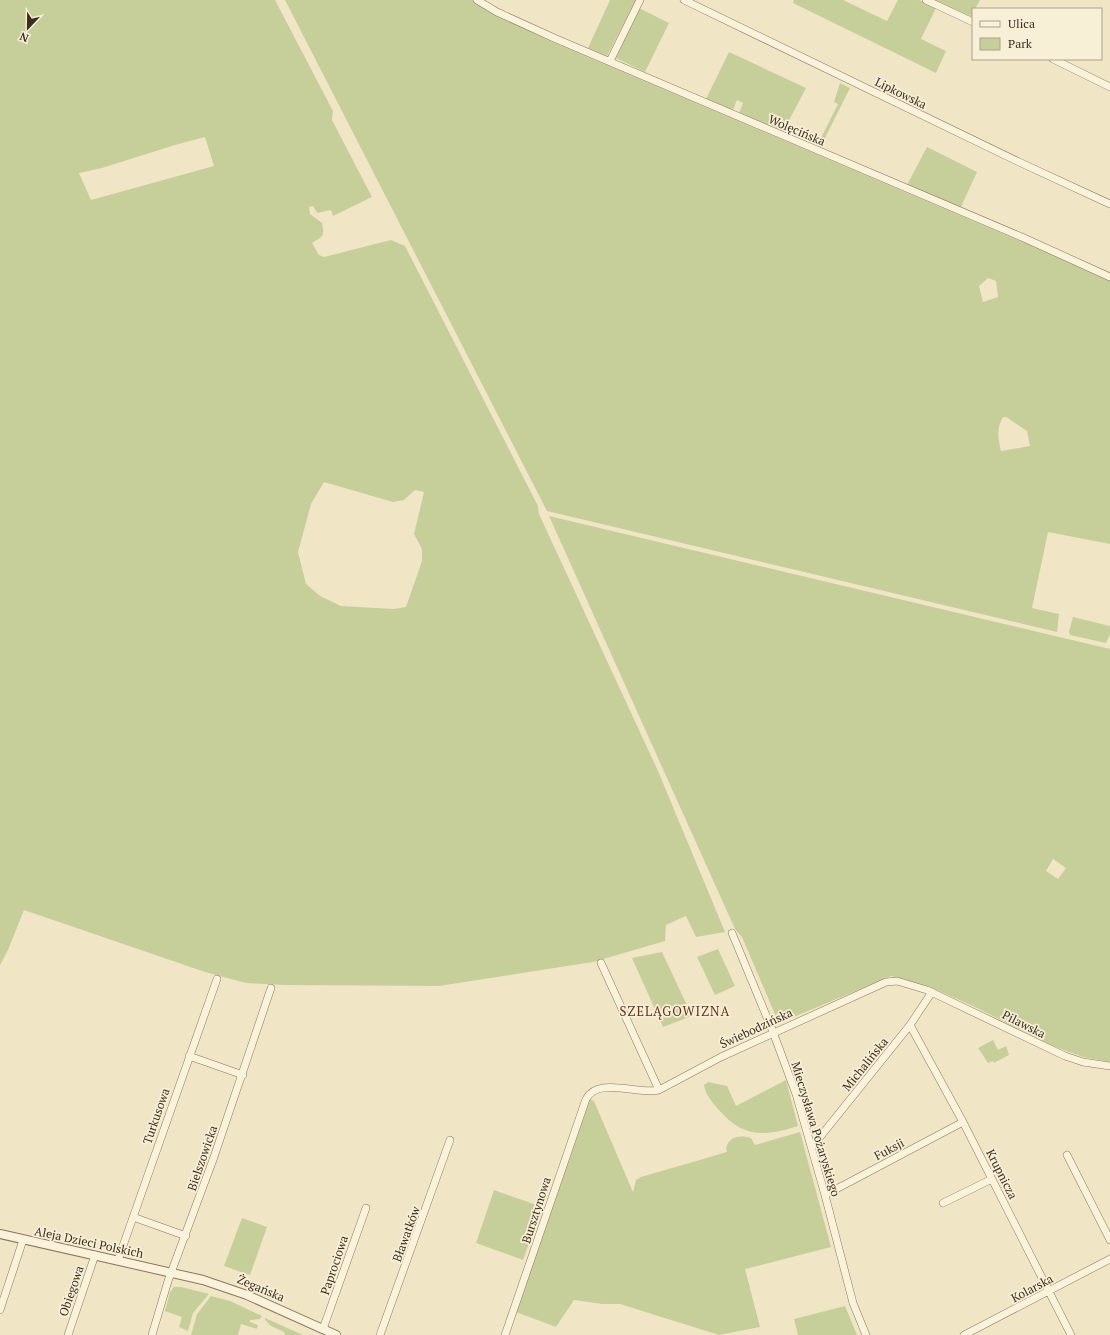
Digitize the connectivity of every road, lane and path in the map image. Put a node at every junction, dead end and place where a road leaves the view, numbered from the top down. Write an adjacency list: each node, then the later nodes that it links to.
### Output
1 (477, 0): 7 (street, Wolęcińska)
2 (640, 0): 7 (street)
3 (684, 0): 9 (street, Lipkowska)
4 (926, 0): 5 (street)
5 (972, 22)
6 (1055, 60): 8 (street)
7 (610, 61): 10 (street, Wolęcińska)
8 (1110, 87)
9 (1110, 204)
10 (1110, 277)
11 (732, 933): 17 (street, Mieczysława Pożaryskiego)
12 (601, 963): 21 (street)
13 (217, 979): 18 (street, Turkusowa)
14 (271, 988): 20 (street, Bielszowicka)
15 (932, 992): 16 (street, Michalińska); 17 (street, Świebodzińska); 19 (street, Pilawska)
16 (910, 1025): 23 (street, Krupnicza); 25 (street, Michalińska)
17 (774, 1032): 21 (street, Świebodzińska); 25 (street, Mieczysława Pożaryskiego)
18 (189, 1056): 20 (street); 31 (street, Turkusowa)
19 (1110, 1066)
20 (243, 1074): 33 (street, Bielszowicka)
21 (659, 1090): 22 (street, Świebodzińska)
22 (590, 1093): 47 (street, Bursztynowa)
23 (963, 1122): 27 (street, Krupnicza); 28 (street, Fuksji)
24 (450, 1140): 46 (street, Bławatków)
25 (811, 1146): 28 (street, Mieczysława Pożaryskiego)
26 (1067, 1155): 35 (street)
27 (992, 1179): 29 (street); 40 (street, Krupnicza)
28 (825, 1195): 48 (street, Mieczysława Pożaryskiego)
29 (943, 1203)
30 (366, 1208): 42 (street, Paprociowa)
31 (133, 1217): 33 (street); 38 (street, Turkusowa)
32 (0, 1234): 34 (street, Aleja Dzieci Polskich)
33 (186, 1236): 39 (street, Bielszowicka)
34 (23, 1240): 36 (street, Aleja Dzieci Polskich); 41 (street)
35 (1110, 1240)
36 (96, 1255): 38 (street, Aleja Dzieci Polskich); 43 (street, Obiegowa)
37 (1110, 1259): 40 (street, Kolarska)
38 (118, 1260): 39 (street, Aleja Dzieci Polskich)
39 (173, 1272): 42 (street, Żegańska); 44 (street, Bielszowicka)
40 (1049, 1291): 49 (street, Kolarska); 50 (street, Krupnicza)
41 (0, 1310)
42 (323, 1329): 45 (street, Żegańska)
43 (68, 1335)
44 (152, 1335)
45 (336, 1335)
46 (380, 1335)
47 (505, 1335)
48 (866, 1335)
49 (964, 1335)
50 (1071, 1335)

